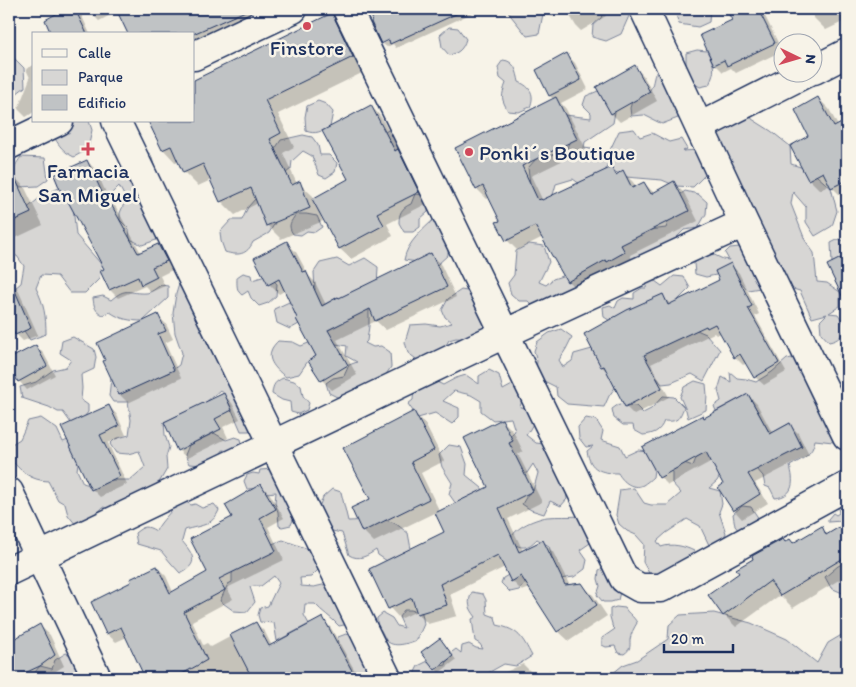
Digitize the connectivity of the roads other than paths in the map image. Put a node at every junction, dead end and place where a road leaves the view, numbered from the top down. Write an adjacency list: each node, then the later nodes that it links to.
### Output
1 (293, 9): 5 (street)
2 (347, 9): 13 (street)
3 (644, 9): 10 (street)
4 (847, 53): 6 (street)
5 (195, 56)
6 (824, 65)
7 (788, 82): 10 (street)
8 (56, 122): 11 (street)
9 (116, 122): 15 (street)
10 (700, 126): 12 (street)
11 (9, 145)
12 (744, 223): 13 (street); 14 (street)
13 (504, 334): 15 (street); 16 (street)
14 (847, 436)
15 (273, 444): 18 (street); 21 (street)
16 (847, 486)
17 (9, 492): 18 (street)
18 (39, 557): 19 (street); 20 (street)
19 (9, 571)
20 (97, 678)
21 (387, 678)

